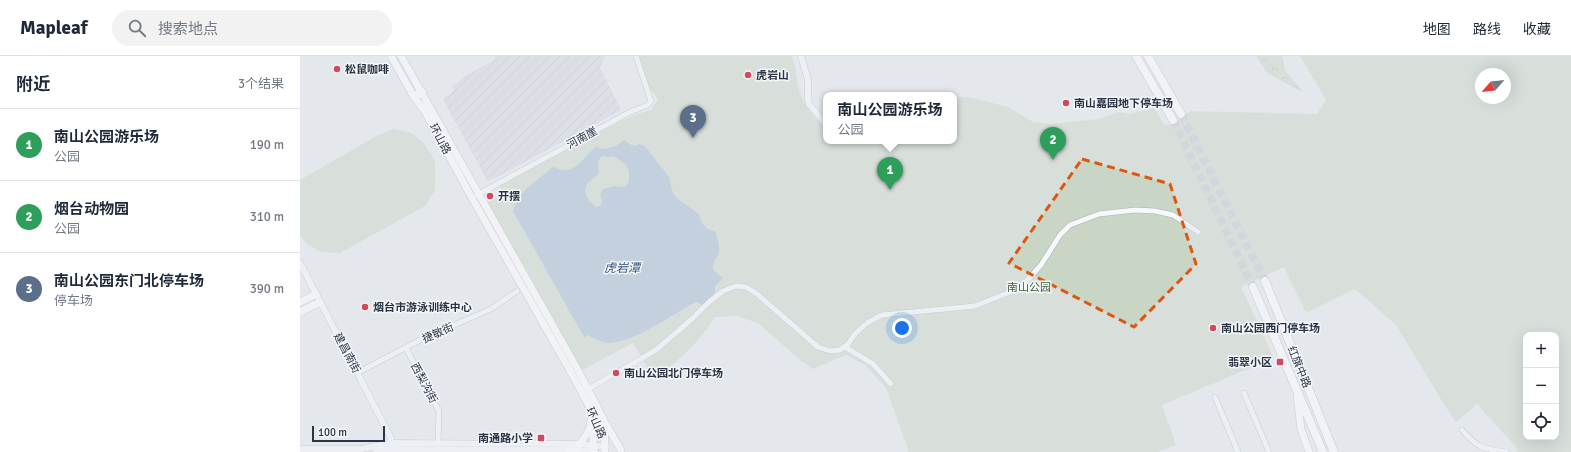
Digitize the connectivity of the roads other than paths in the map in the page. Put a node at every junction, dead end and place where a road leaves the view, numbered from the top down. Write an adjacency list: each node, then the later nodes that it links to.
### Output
1 (391, 56): 8 (main road, 环山路)
2 (402, 56): 7 (main road, 环山路)
3 (636, 56): 12 (street, 河南崖)
4 (801, 56): 10 (street)
5 (1136, 56): 11 (main road)
6 (1148, 56): 9 (main road)
7 (422, 92): 8 (main road); 12 (main road, 环山路)
8 (414, 97): 12 (main road, 环山路)
9 (1181, 114)
10 (823, 120)
11 (1173, 120)
12 (475, 196): 26 (main road, 环山路); 30 (main road, 环山路)
13 (1198, 232): 22 (street)
14 (300, 263): 18 (street, 建昌南街)
15 (1264, 281): 47 (main road, 红旗中路)
16 (1253, 286): 27 (main road, 红旗中路)
17 (517, 291): 23 (street, 捷敏街)
18 (316, 294): 19 (main road); 20 (street, 建昌南街)
19 (300, 302)
20 (320, 302): 21 (main road); 24 (street, 建昌南街)
21 (300, 312)
22 (845, 347): 25 (street); 26 (street)
23 (406, 348): 24 (street, 捷敏街); 34 (street, 西梨沟街)
24 (357, 373): 36 (street, 建昌南街)
25 (890, 384)
26 (588, 389): 32 (main road, 环山路)
27 (1296, 389): 45 (main road); 46 (main road, 红旗中路)
28 (1244, 393): 44 (street)
29 (1216, 397): 43 (street)
30 (591, 411): 31 (main road, 环山路); 38 (main road, 环山路)
31 (592, 420): 35 (main road); 39 (main road, 环山路)
32 (604, 420): 38 (main road, 环山路); 42 (main road)
33 (1462, 430): 48 (street)
34 (438, 443): 35 (street); 36 (street)
35 (579, 444): 39 (street)
36 (390, 448): 40 (street); 41 (street)
37 (300, 449): 40 (street)
38 (605, 449): 39 (street); 42 (main road)
39 (594, 450): 41 (street)
40 (362, 451)
41 (572, 451)
42 (622, 451)
43 (1238, 452)
44 (1269, 452)
45 (1309, 452)
46 (1323, 452)
47 (1334, 452)
48 (1507, 452)

